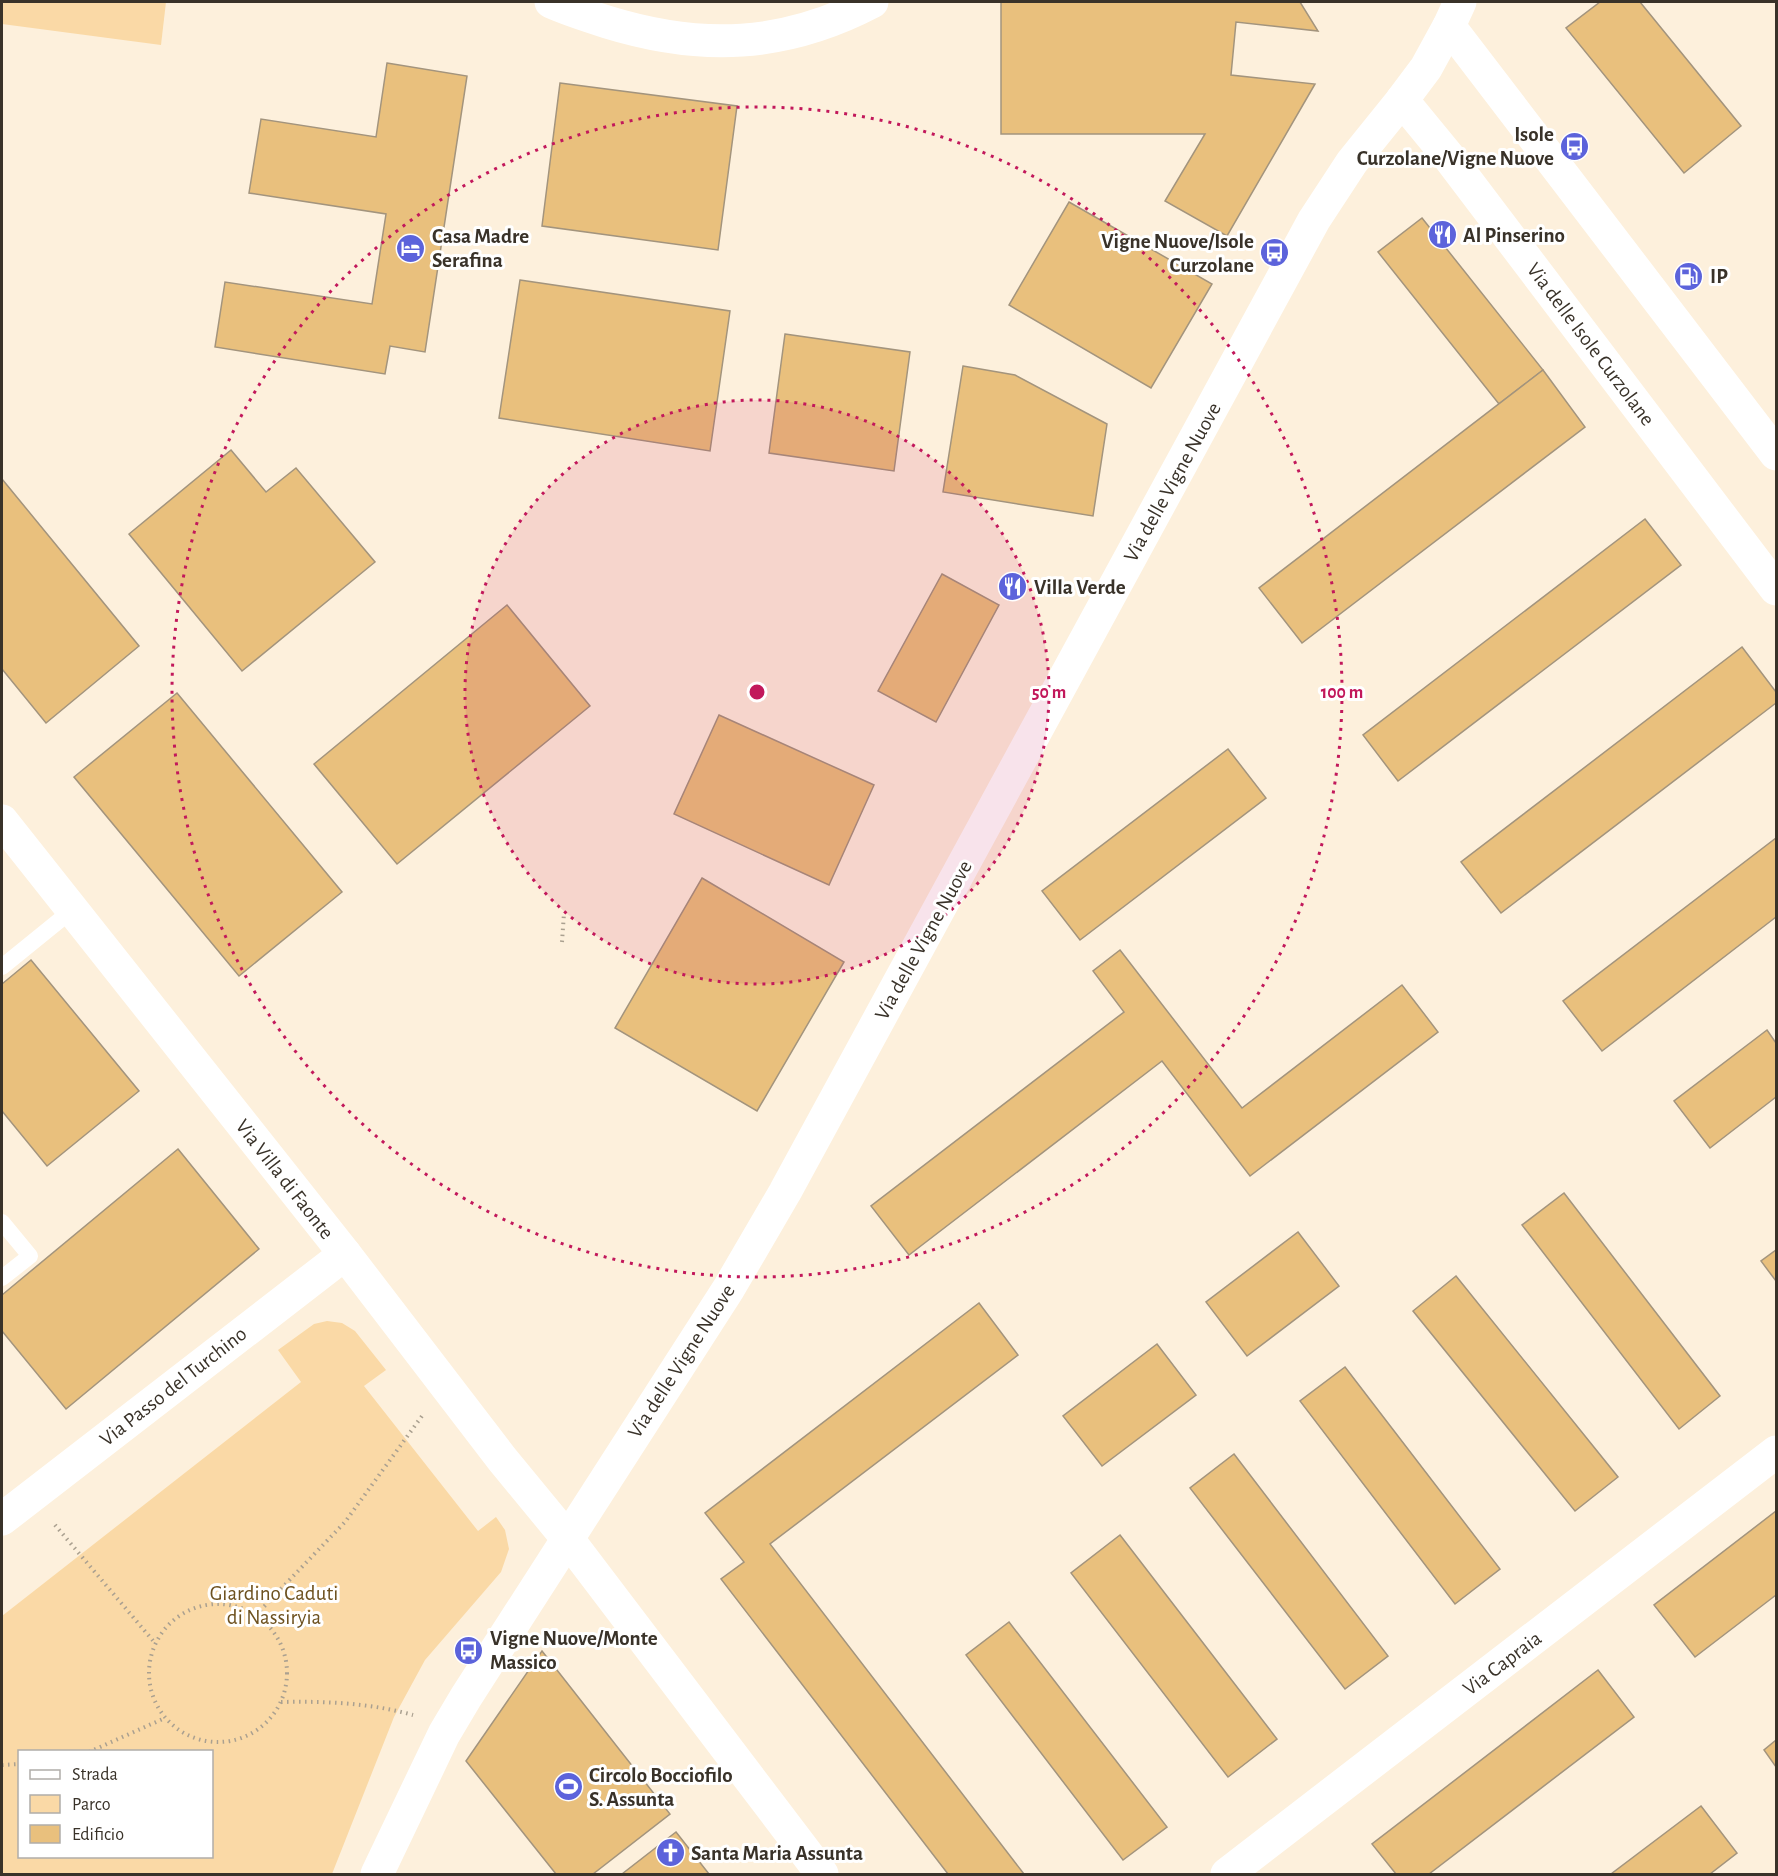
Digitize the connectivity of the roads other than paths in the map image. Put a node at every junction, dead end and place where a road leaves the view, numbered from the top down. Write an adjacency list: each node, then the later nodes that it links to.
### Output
1 (551, 2): 2 (street)
2 (872, 2)
3 (1455, 14): 4 (street, Via delle Vigne Nuove); 5 (street)
4 (1402, 100): 6 (street, Via delle Isole Curzolane); 15 (street, Via delle Vigne Nuove)
5 (1776, 454)
6 (1776, 589)
7 (2, 821): 8 (street, Via Villa di Faonte)
8 (71, 911): 9 (lane); 11 (street, Via Villa di Faonte)
9 (2, 967)
10 (2, 1222): 12 (lane)
11 (345, 1254): 14 (street, Via Passo del Turchino); 15 (street, Via Villa di Faonte)
12 (2, 1278)
13 (1776, 1452): 18 (street, Via Capraia)
14 (2, 1519)
15 (567, 1538): 16 (street, Via delle Vigne Nuove); 17 (street, Via Villa di Faonte)
16 (377, 1875)
17 (822, 1875)
18 (1227, 1875)

